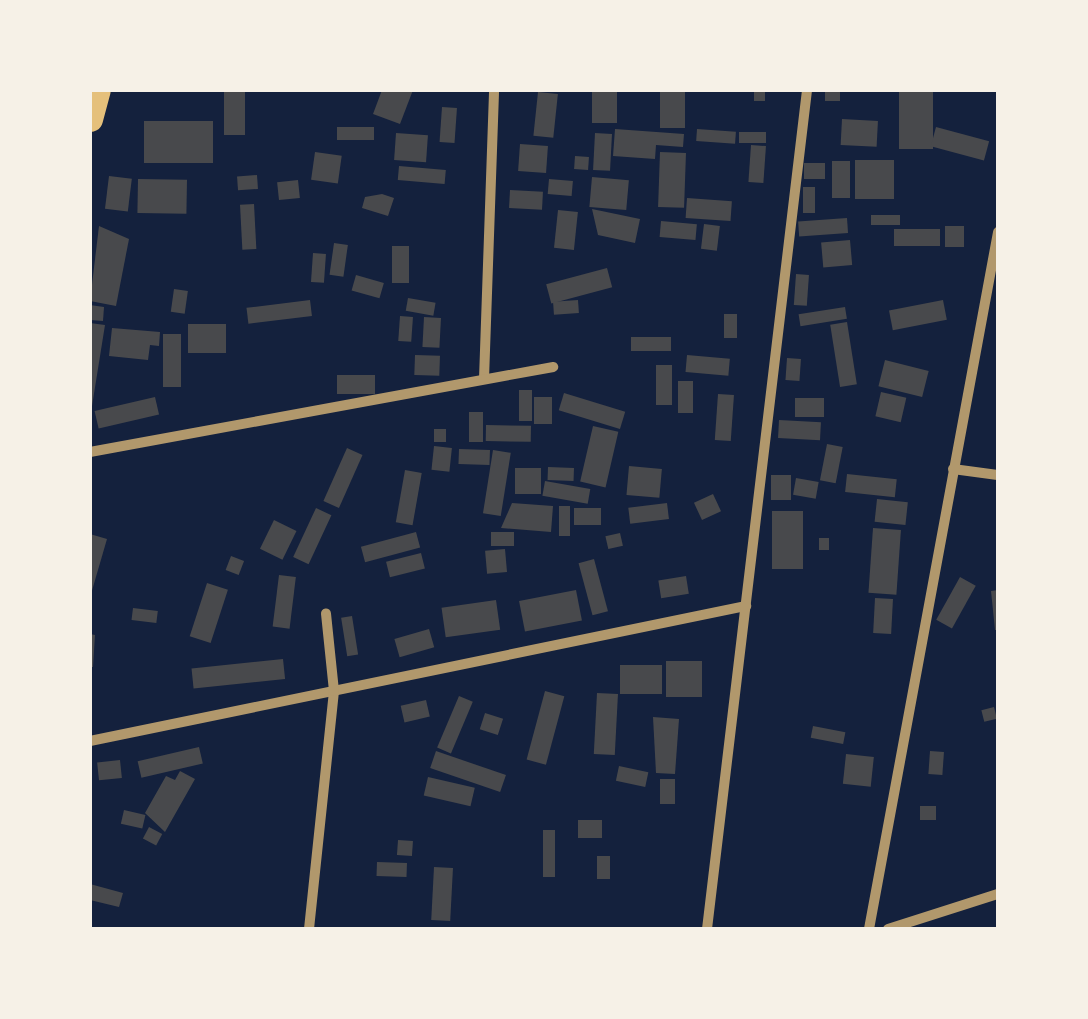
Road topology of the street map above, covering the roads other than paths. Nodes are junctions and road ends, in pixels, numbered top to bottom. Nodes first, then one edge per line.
1 (98, 90) edge
2 (494, 90) edge
3 (807, 90) edge
4 (90, 119) edge
5 (998, 232) edge
6 (553, 367) dead end
7 (484, 379) junction
8 (90, 452) edge
9 (953, 469) junction
10 (998, 474) edge
11 (746, 606) junction
12 (326, 613) dead end
13 (334, 691) junction
14 (90, 741) edge
15 (997, 897) edge
16 (309, 929) edge
17 (707, 929) edge
18 (869, 929) edge
19 (888, 929) edge

1 - 4 main road
2 - 7 street
3 - 11 street
5 - 9 street
6 - 7 street
7 - 8 street
9 - 10 street
9 - 18 street
11 - 13 street
11 - 17 street
12 - 13 street
13 - 14 street
13 - 16 street
15 - 19 street

